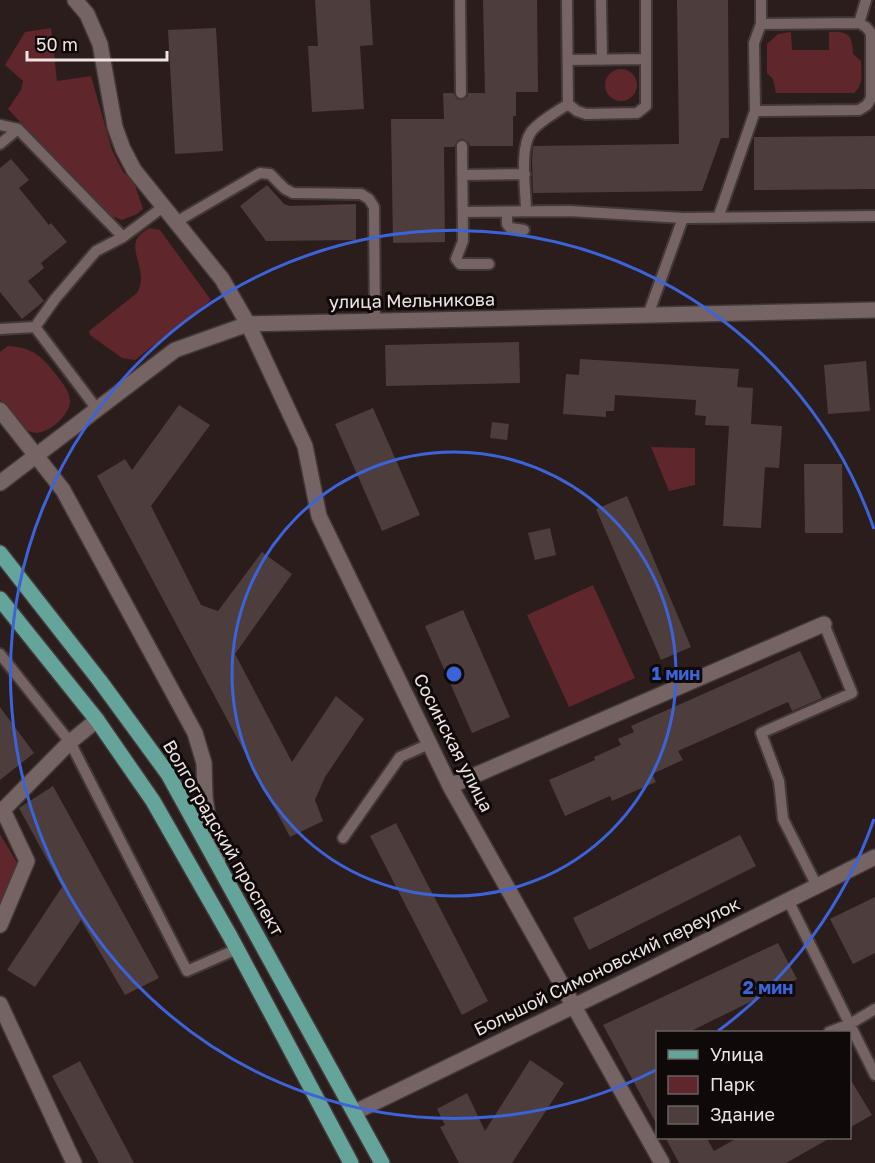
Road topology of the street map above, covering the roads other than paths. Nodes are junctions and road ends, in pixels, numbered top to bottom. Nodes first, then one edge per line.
1 (75, 0) edge
2 (460, 0) edge
3 (567, 0) edge
4 (601, 0) edge
5 (646, 0) edge
6 (761, 0) edge
7 (866, 0) edge
8 (858, 23) junction
9 (761, 24) junction
10 (646, 59) junction
11 (568, 60) junction
12 (602, 60) junction
13 (461, 93) dead end
14 (568, 104) junction
15 (755, 111) junction
16 (0, 125) edge
17 (18, 129) junction
18 (0, 144) edge
19 (462, 146) dead end
20 (525, 174) junction
21 (463, 175) junction
22 (163, 207) junction
23 (526, 211) junction
24 (463, 212) junction
25 (507, 212) junction
26 (875, 216) edge
27 (682, 218) junction
28 (718, 218) junction
29 (176, 222) junction
30 (524, 230) dead end
31 (123, 237) junction
32 (489, 264) dead end
33 (875, 310) edge
34 (648, 315) junction
35 (375, 321) junction
36 (248, 324) junction
37 (35, 327) junction
38 (0, 329) edge
39 (97, 408) junction
40 (0, 410) edge
41 (36, 455) junction
42 (0, 483) edge
43 (0, 553) edge
44 (0, 599) edge
45 (824, 624) joint
46 (0, 654) edge
47 (97, 720) junction
48 (69, 742) junction
49 (429, 744) junction
50 (450, 786) junction
51 (2, 808) edge
52 (343, 838) dead end
53 (875, 857) edge
54 (221, 868) junction
55 (817, 886) junction
56 (788, 900) junction
57 (0, 925) edge
58 (237, 949) junction
59 (0, 1004) edge
60 (574, 1006) junction
61 (875, 1009) edge
62 (850, 1024) junction
63 (832, 1031) edge
64 (875, 1075) edge
65 (355, 1112) junction
66 (74, 1163) edge
67 (351, 1163) edge
68 (381, 1163) edge
69 (662, 1163) edge

1 - 22 street, Сосинская улица
2 - 13 lane
3 - 11 lane
4 - 12 lane
5 - 10 lane
6 - 9 lane
7 - 8 lane
8 - 9 lane
8 - 15 lane
9 - 15 lane
10 - 12 lane
10 - 14 lane
11 - 12 lane
11 - 14 lane
14 - 20 lane
15 - 28 lane
16 - 17 lane
17 - 18 lane
17 - 31 lane
19 - 21 lane
20 - 21 lane
20 - 23 lane
21 - 24 lane
22 - 29 street, Сосинская улица
22 - 31 lane
23 - 25 lane
23 - 27 lane
24 - 25 lane
24 - 32 lane
25 - 30 lane
26 - 28 lane
27 - 28 lane
27 - 34 lane
29 - 35 lane
29 - 36 street, Сосинская улица
31 - 37 lane
33 - 34 street, улица Мельникова
34 - 35 street, улица Мельникова
35 - 36 street, улица Мельникова
36 - 39 street, улица Мельникова
36 - 49 street, Сосинская улица
37 - 38 lane
37 - 39 lane
39 - 41 street, улица Мельникова
40 - 41 street
41 - 42 street, улица Мельникова
41 - 54 street
43 - 54 main road, Волгоградский проспект
44 - 47 main road
45 - 50 street
45 - 55 lane
46 - 48 lane
47 - 48 street
47 - 58 main road
48 - 51 street
48 - 58 lane
49 - 50 street, Сосинская улица
49 - 52 lane
50 - 60 street, Сосинская улица
51 - 57 street
53 - 55 street, Большой Симоновский переулок
54 - 65 main road, Волгоградский проспект
55 - 56 street, Большой Симоновский переулок
56 - 60 street, Большой Симоновский переулок
56 - 62 lane
58 - 67 main road
59 - 66 street
60 - 65 street, Большой Симоновский переулок
60 - 69 street, Сосинская улица
61 - 62 lane
62 - 63 lane
62 - 64 lane
65 - 68 main road, Волгоградский проспект

